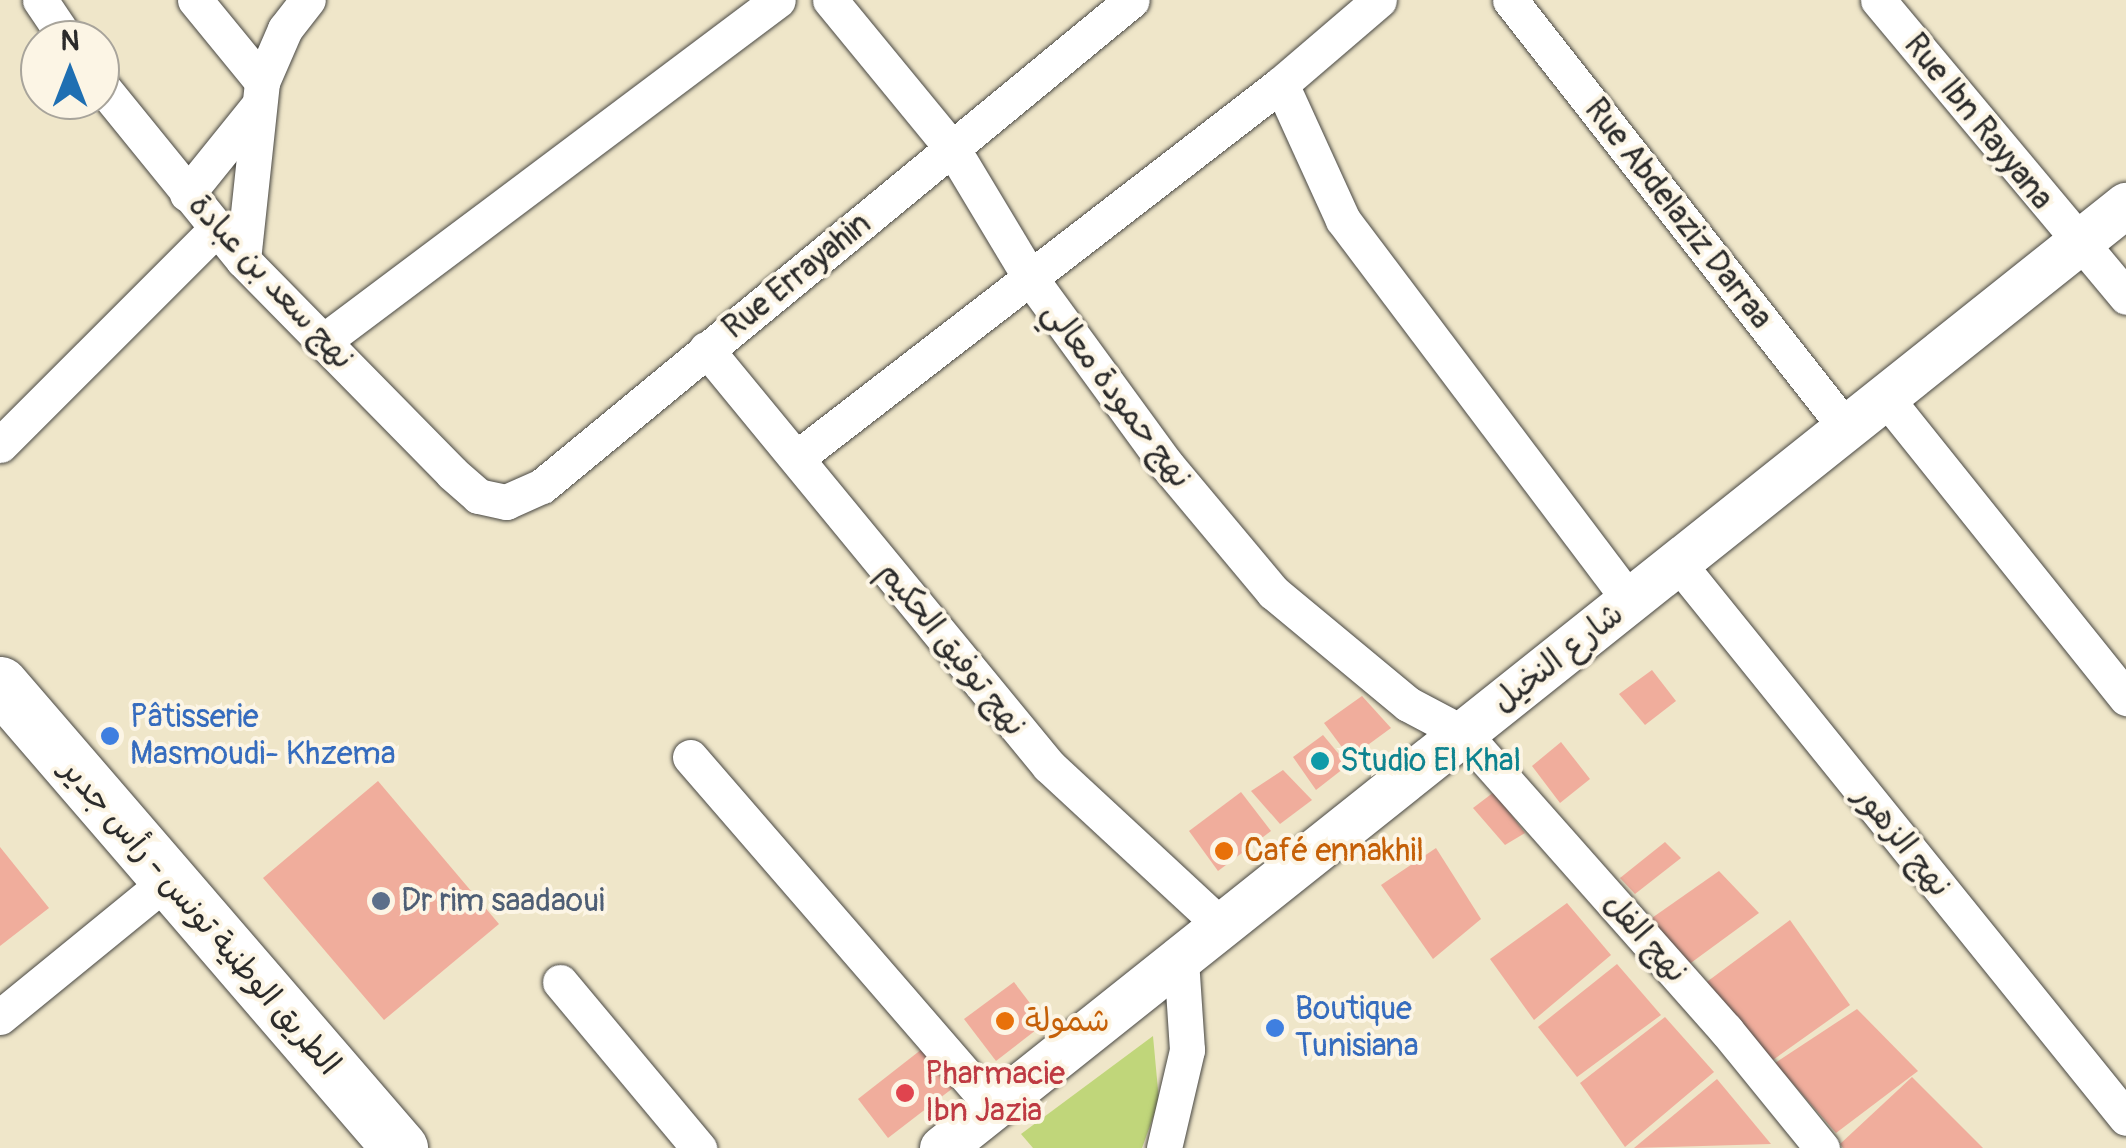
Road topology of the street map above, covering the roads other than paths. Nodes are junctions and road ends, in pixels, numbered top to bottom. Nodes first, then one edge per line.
1 (195, 0) edge
2 (308, 0) edge
3 (778, 0) edge
4 (830, 0) edge
5 (1132, 0) edge
6 (1510, 0) edge
7 (1878, 0) edge
8 (1371, 2) edge
9 (1281, 84) junction
10 (260, 94) junction
11 (120, 109) edge
12 (954, 151) junction
13 (188, 194) junction
14 (2126, 205) edge
15 (217, 228) junction
16 (2078, 244) junction
17 (243, 260) junction
18 (1031, 279) junction
19 (2126, 297) edge
20 (325, 340) junction
21 (706, 349) junction
22 (1886, 397) junction
23 (1846, 428) junction
24 (0, 445) edge
25 (799, 456) junction
26 (452, 473) joint
27 (1678, 563) junction
28 (1630, 601) junction
29 (0, 684) edge
30 (2126, 698) edge
31 (1463, 733) junction
32 (690, 758) dead end
33 (166, 881) junction
34 (1222, 926) junction
35 (1181, 959) junction
36 (560, 982) dead end
37 (0, 1017) edge
38 (2126, 1118) edge
39 (974, 1133) edge
40 (400, 1148) edge
41 (699, 1148) edge
42 (1164, 1148) edge
43 (1822, 1148) edge

1 - 10 street
2 - 10 street
3 - 20 street
4 - 12 street, نهج حمودة معالي
5 - 12 street, Rue Errayahin
6 - 23 street, Rue Abdelaziz Darraa
7 - 16 street, Rue Ibn Rayyana
8 - 9 street
9 - 18 street
9 - 28 street
10 - 13 street
10 - 17 street
11 - 13 street, نهج سعد بن عبادة
12 - 18 street, نهج حمودة معالي
12 - 21 street, Rue Errayahin
13 - 15 street, نهج سعد بن عبادة
14 - 16 street, شارع النخيل
15 - 17 street, نهج سعد بن عبادة
15 - 24 street
16 - 19 street, Rue Ibn Rayyana
16 - 22 street, شارع النخيل
17 - 20 street, نهج سعد بن عبادة
18 - 25 street
18 - 31 street, نهج حمودة معالي
20 - 26 street, نهج سعد بن عبادة
21 - 25 street, نهج توفيق الحكيم
21 - 26 street, Rue Errayahin
22 - 23 street, شارع النخيل
22 - 30 street
23 - 27 street, شارع النخيل
25 - 34 street, نهج توفيق الحكيم
27 - 28 street, شارع النخيل
27 - 38 street, نهج الزهور
28 - 31 street, شارع النخيل
29 - 33 main road, الطريق الوطنية تونس - رأس جدير
31 - 34 street, شارع النخيل
31 - 43 street, نهج الفل
32 - 39 street
33 - 37 street
33 - 40 main road, الطريق الوطنية تونس - رأس جدير
34 - 35 street, شارع النخيل
35 - 39 street, شارع النخيل
35 - 42 street
36 - 41 street

